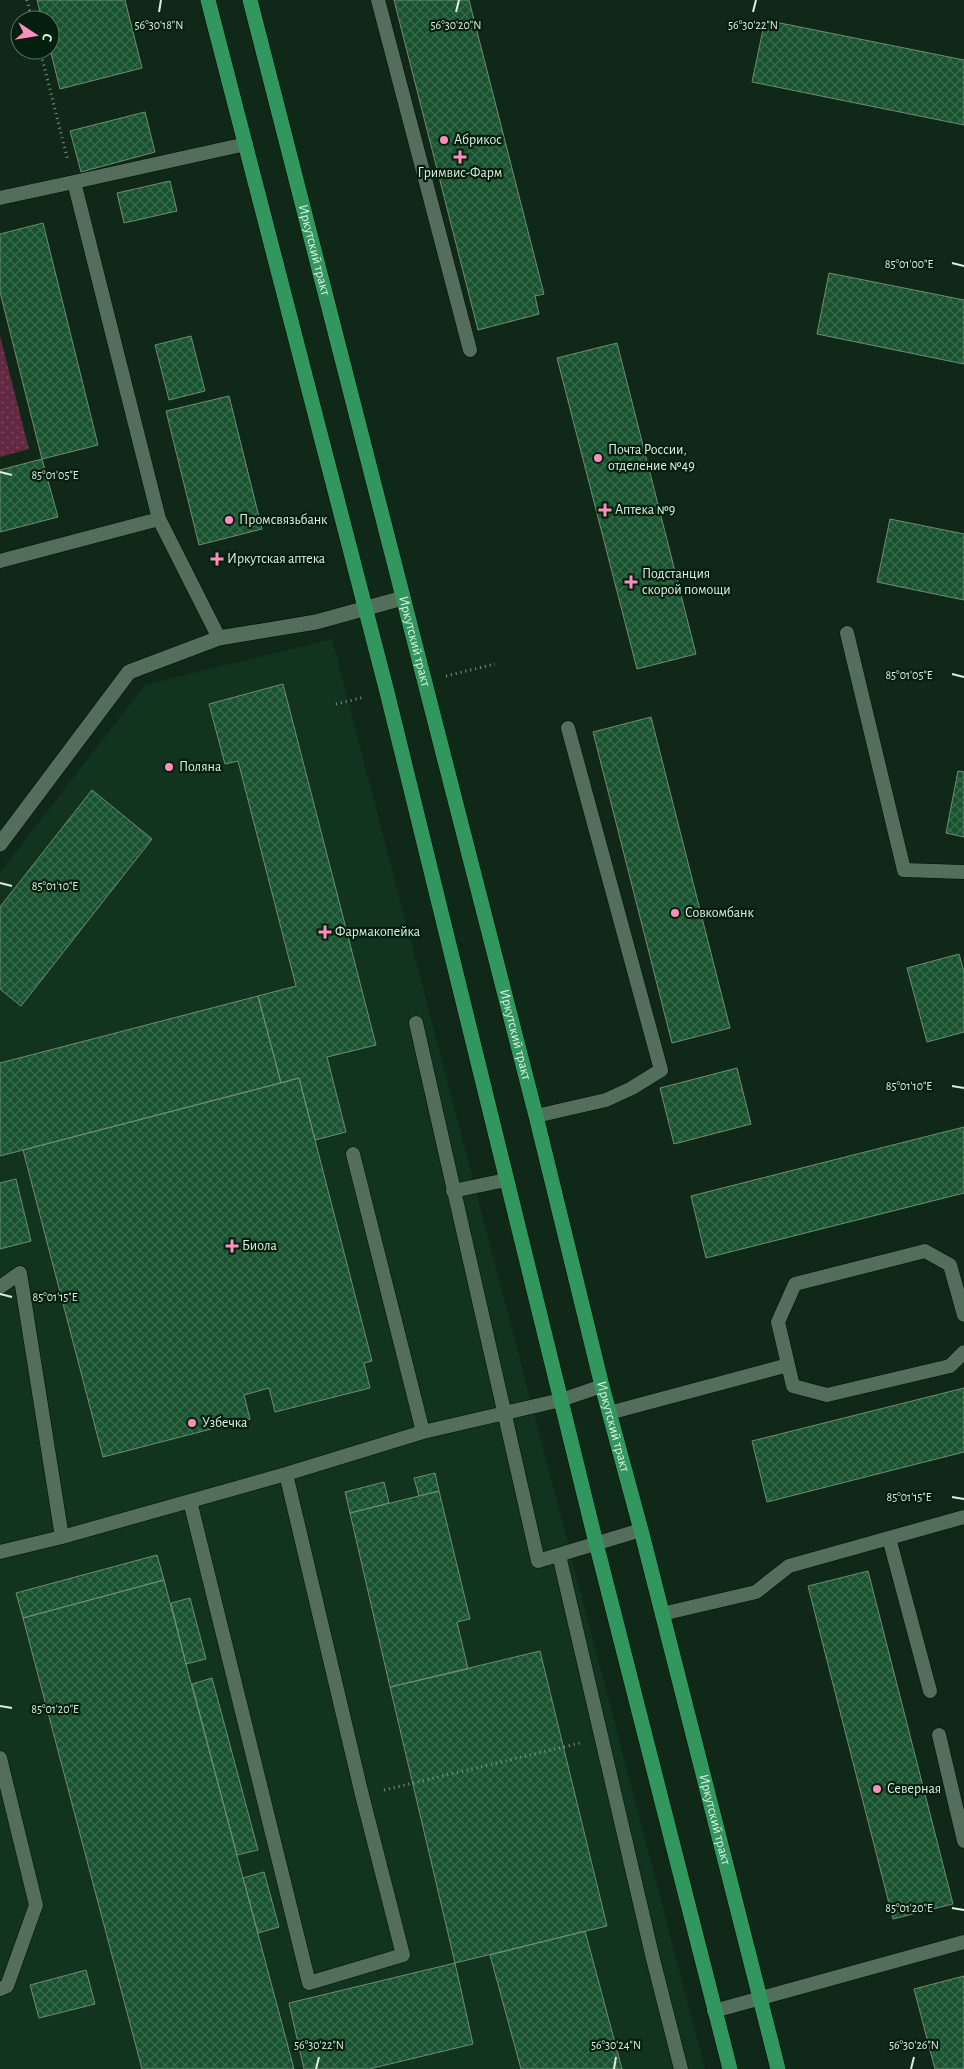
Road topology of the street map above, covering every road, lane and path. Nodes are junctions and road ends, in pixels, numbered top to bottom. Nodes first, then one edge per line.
1 (208, 0) edge
2 (250, 0) edge
3 (378, 0) edge
4 (43, 60) edge
5 (246, 144) junction
6 (74, 182) junction
7 (0, 198) edge
8 (470, 350) dead end
9 (159, 519) junction
10 (0, 561) edge
11 (403, 598) junction
12 (366, 609) junction
13 (847, 633) dead end
14 (219, 638) junction
15 (495, 664) dead end
16 (447, 676) dead end
17 (568, 728) dead end
18 (0, 844) edge
19 (964, 872) edge
20 (416, 1022) dead end
21 (536, 1116) junction
22 (353, 1154) dead end
23 (506, 1180) junction
24 (453, 1191) junction
25 (0, 1287) edge
26 (964, 1315) edge
27 (964, 1352) edge
28 (788, 1365) junction
29 (602, 1386) junction
30 (561, 1400) junction
31 (504, 1412) junction
32 (609, 1413) junction
33 (423, 1432) junction
34 (286, 1474) junction
35 (190, 1501) junction
36 (964, 1517) edge
37 (641, 1530) junction
38 (62, 1537) junction
39 (889, 1538) junction
40 (596, 1543) junction
41 (0, 1552) edge
42 (559, 1556) junction
43 (662, 1614) junction
44 (930, 1691) dead end
45 (939, 1735) dead end
46 (600, 1739) junction
47 (0, 1758) edge
48 (362, 1795) junction
49 (964, 1841) edge
50 (964, 1942) edge
51 (0, 1989) edge
52 (760, 1998) junction
53 (714, 2011) junction
54 (681, 2069) edge
55 (730, 2069) edge
56 (778, 2069) edge

1 - 5 main road
2 - 11 main road, Иркутский тракт
3 - 8 lane
4 - 6 path
5 - 6 lane
5 - 12 main road
6 - 7 lane
6 - 9 lane
9 - 10 lane
9 - 14 lane
11 - 12 street
11 - 21 main road, Иркутский тракт
12 - 14 street
12 - 23 main road
13 - 19 lane
14 - 18 street
15 - 16 path
17 - 21 lane
20 - 24 lane
21 - 29 main road, Иркутский тракт
22 - 33 lane
23 - 24 lane
23 - 30 main road
24 - 31 lane
25 - 38 lane
26 - 28 lane
27 - 28 lane
28 - 32 lane
29 - 30 lane
29 - 32 main road, Иркутский тракт
30 - 31 lane
30 - 40 main road
31 - 33 lane
31 - 42 lane
32 - 37 main road, Иркутский тракт
33 - 34 lane
34 - 35 lane
34 - 48 lane
35 - 38 lane
35 - 48 lane
36 - 39 lane
37 - 40 lane
37 - 43 main road, Иркутский тракт
38 - 41 lane
39 - 43 lane
39 - 44 lane
40 - 42 lane
40 - 53 main road
42 - 46 lane
43 - 52 main road, Иркутский тракт
45 - 49 lane
46 - 48 path
46 - 54 lane
47 - 51 lane
50 - 52 lane
52 - 53 lane
52 - 56 main road, Иркутский тракт
53 - 55 main road

